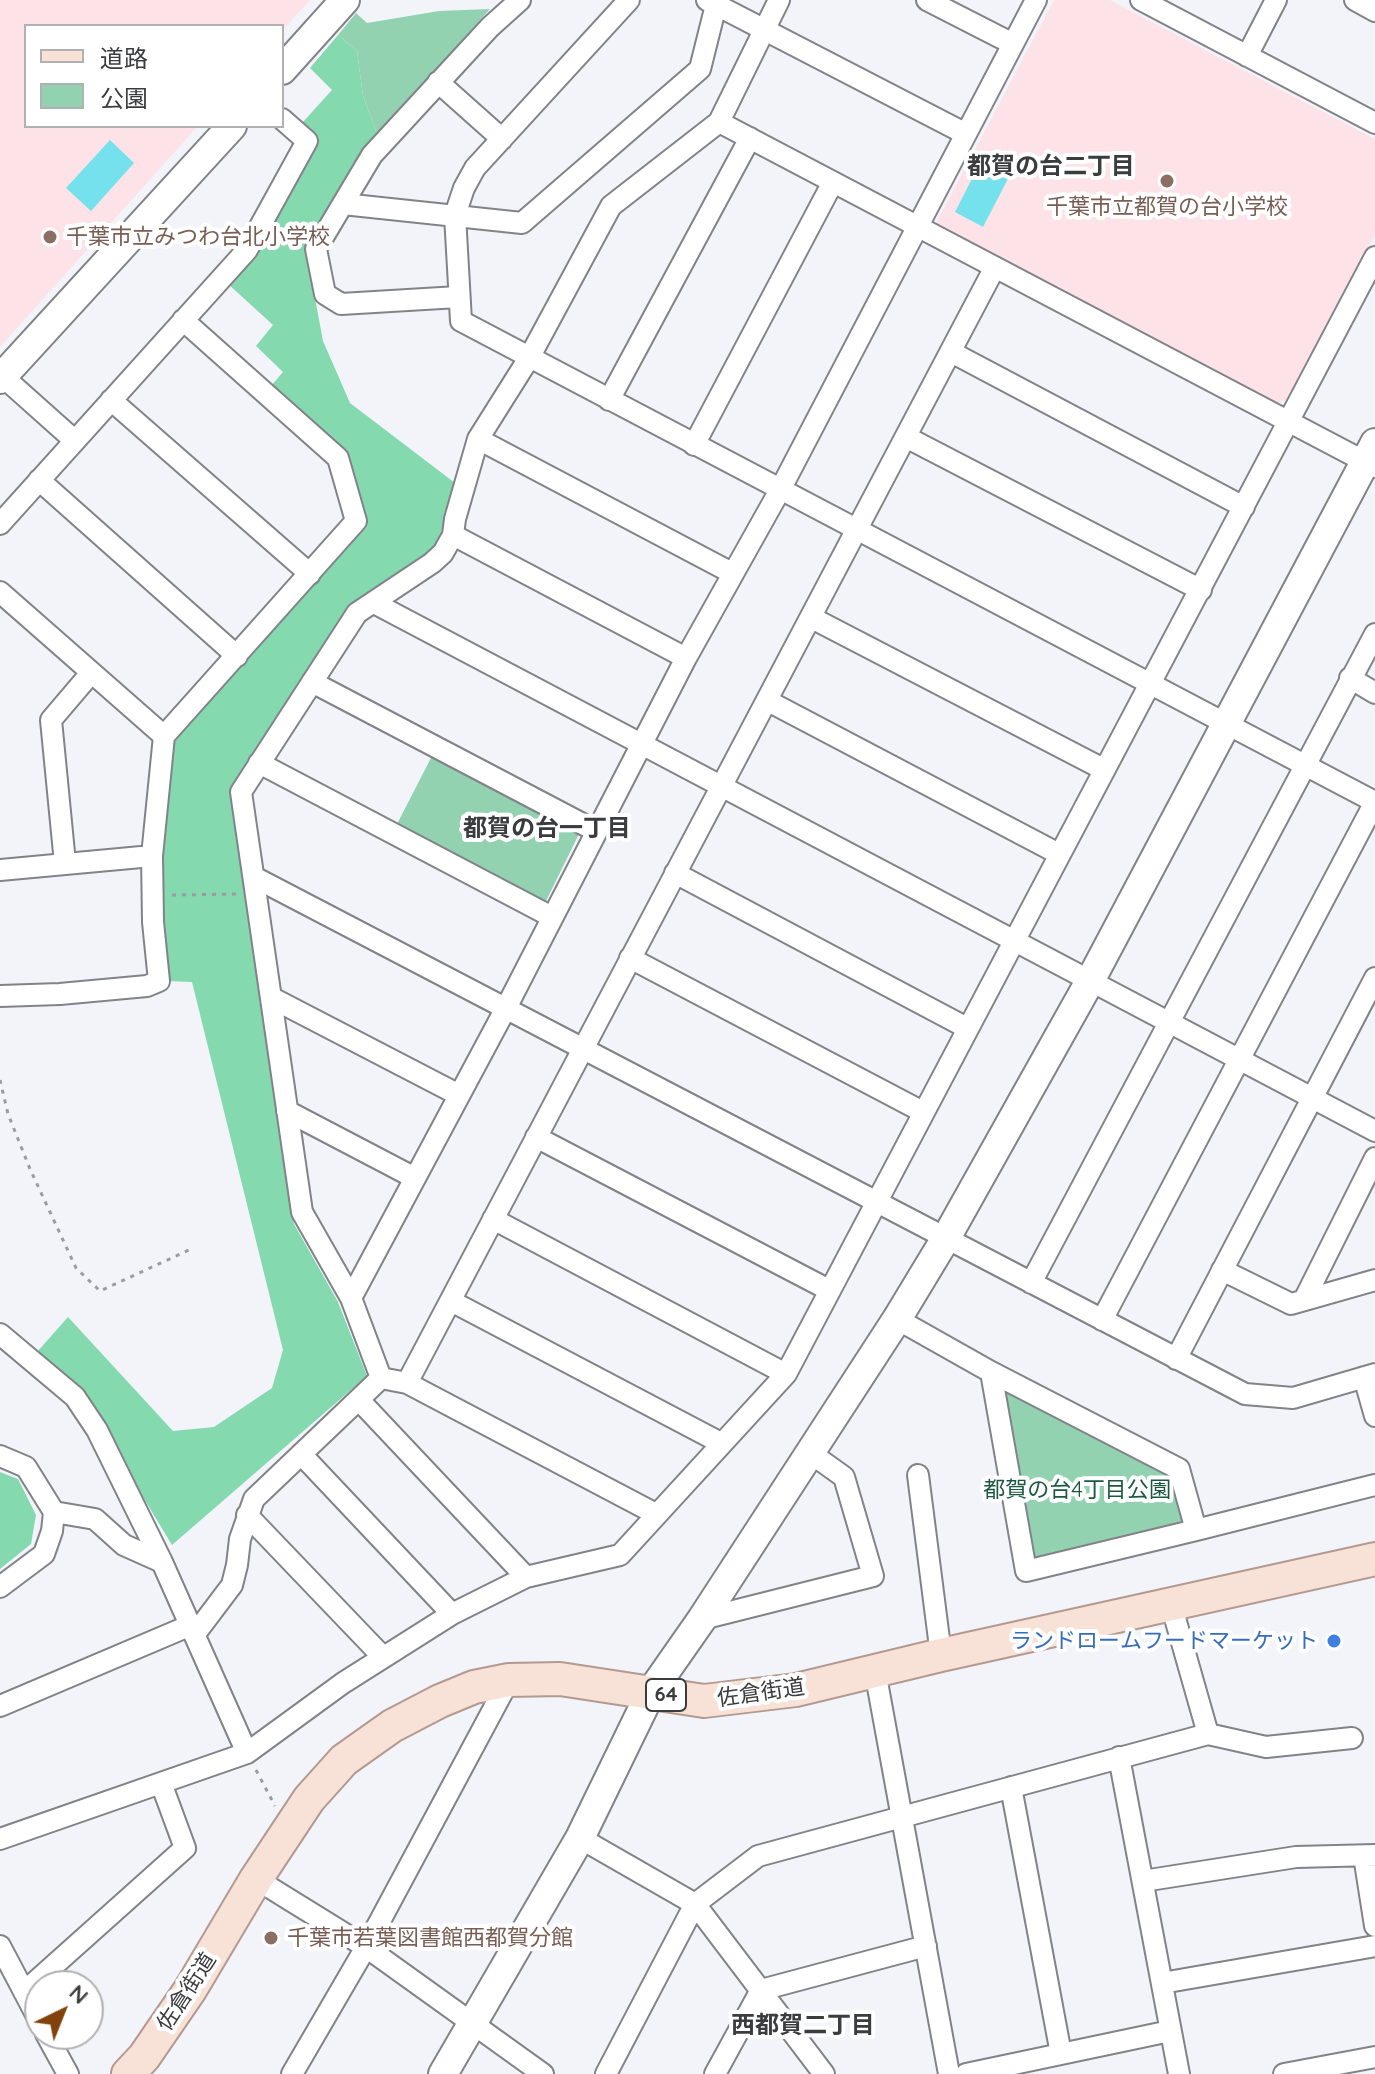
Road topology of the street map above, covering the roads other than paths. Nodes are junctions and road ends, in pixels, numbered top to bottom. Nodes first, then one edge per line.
1 (345, 0) edge
2 (520, 0) edge
3 (629, 0) edge
4 (779, 0) edge
5 (927, 0) edge
6 (1036, 0) edge
7 (1141, 0) edge
8 (1276, 0) edge
9 (1355, 0) edge
10 (711, 2) edge
11 (1375, 11) edge
12 (765, 29) junction
13 (1013, 44) junction
14 (1247, 56) junction
15 (284, 68) edge
16 (438, 82) junction
17 (284, 121) edge
18 (719, 122) junction
19 (1375, 123) edge
20 (230, 128) edge
21 (966, 134) junction
22 (750, 138) junction
23 (502, 139) junction
24 (833, 182) junction
25 (343, 204) junction
26 (455, 215) junction
27 (918, 226) junction
28 (1375, 257) edge
29 (995, 267) junction
30 (458, 297) junction
31 (183, 320) junction
32 (951, 352) junction
33 (529, 358) junction
34 (1, 376) edge
35 (111, 400) junction
36 (609, 400) junction
37 (1289, 421) junction
38 (906, 437) junction
39 (478, 439) junction
40 (74, 440) junction
41 (694, 445) junction
42 (1372, 457) edge
43 (39, 480) junction
44 (780, 490) junction
45 (1244, 507) junction
46 (0, 524) edge
47 (857, 531) junction
48 (453, 535) junction
49 (732, 573) junction
50 (310, 574) junction
51 (1201, 590) junction
52 (0, 592) edge
53 (374, 603) junction
54 (812, 618) junction
55 (1375, 634) edge
56 (237, 656) junction
57 (686, 658) junction
58 (91, 673) junction
59 (1350, 678) junction
60 (312, 682) junction
61 (1149, 683) junction
62 (1375, 693) edge
63 (768, 701) junction
64 (1226, 723) junction
65 (164, 736) junction
66 (642, 745) junction
67 (259, 763) junction
68 (1304, 765) junction
69 (1103, 769) junction
70 (720, 787) junction
71 (1375, 802) edge
72 (596, 831) junction
73 (1059, 854) junction
74 (152, 856) junction
75 (65, 863) junction
76 (0, 870) edge
77 (675, 873) junction
78 (255, 885) junction
79 (552, 917) junction
80 (1014, 941) junction
81 (630, 958) junction
82 (1375, 978) edge
83 (1090, 981) junction
84 (0, 996) edge
85 (272, 998) junction
86 (506, 1008) junction
87 (1168, 1022) junction
88 (967, 1028) junction
89 (584, 1047) junction
90 (1239, 1060) junction
91 (459, 1095) junction
92 (1312, 1098) junction
93 (287, 1111) junction
94 (923, 1112) junction
95 (1375, 1131) edge
96 (536, 1137) junction
97 (1375, 1158) edge
98 (415, 1178) junction
99 (876, 1200) junction
100 (493, 1219) junction
101 (946, 1238) junction
102 (1222, 1270) junction
103 (1375, 1280) edge
104 (1031, 1283) junction
105 (829, 1290) junction
106 (351, 1298) junction
107 (1304, 1300) junction
108 (451, 1301) junction
109 (897, 1319) junction
110 (1102, 1320) junction
111 (0, 1334) edge
112 (1176, 1359) junction
113 (991, 1372) junction
114 (786, 1374) junction
115 (1369, 1376) edge
116 (381, 1378) junction
117 (407, 1383) junction
118 (359, 1400) junction
119 (1375, 1416) edge
120 (721, 1443) junction
121 (809, 1452) junction
122 (301, 1454) junction
123 (0, 1456) edge
124 (918, 1475) dead end
125 (1375, 1485) edge
126 (54, 1512) junction
127 (656, 1514) junction
128 (247, 1515) junction
129 (1196, 1530) junction
130 (1375, 1559) edge
131 (162, 1562) junction
132 (526, 1577) junction
133 (0, 1587) edge
134 (1171, 1604) junction
135 (452, 1614) junction
136 (702, 1619) junction
137 (193, 1630) junction
138 (941, 1655) junction
139 (383, 1657) junction
140 (875, 1671) junction
141 (509, 1680) junction
142 (651, 1692) junction
143 (0, 1706) edge
144 (1208, 1734) junction
145 (1352, 1738) dead end
146 (247, 1753) junction
147 (1119, 1757) junction
148 (161, 1783) junction
149 (1011, 1787) junction
150 (901, 1818) junction
151 (580, 1838) junction
152 (0, 1839) edge
153 (1370, 1855) edge
154 (256, 1879) junction
155 (1143, 1881) junction
156 (695, 1904) junction
157 (1375, 1926) edge
158 (0, 1946) edge
159 (926, 1946) junction
160 (1375, 1946) edge
161 (366, 1947) junction
162 (49, 1970) edge
163 (1162, 1983) junction
164 (761, 1990) junction
165 (24, 1992) edge
166 (473, 2023) junction
167 (1170, 2031) junction
168 (55, 2050) edge
169 (1061, 2054) junction
170 (1375, 2057) edge
171 (538, 2072) edge
172 (68, 2074) edge
173 (128, 2074) edge
174 (292, 2074) edge
175 (443, 2074) edge
176 (606, 2074) edge
177 (715, 2074) edge
178 (824, 2074) edge
179 (949, 2074) edge
180 (966, 2074) edge
181 (1179, 2074) edge
182 (1286, 2074) edge

1 - 15 street
2 - 16 street
3 - 23 street
4 - 12 street
5 - 13 street
6 - 13 street
7 - 14 street
8 - 14 street
9 - 11 street
10 - 12 street
10 - 26 street
12 - 18 street
12 - 21 street
13 - 21 street
14 - 19 street
16 - 23 street
16 - 25 street
17 - 31 street
18 - 22 street
18 - 33 street
20 - 34 street
21 - 27 street
22 - 24 street
22 - 36 street
23 - 26 street
24 - 27 street
24 - 41 street
25 - 26 street
25 - 30 street
26 - 30 street
27 - 29 street
27 - 44 street
28 - 37 street
29 - 32 street
29 - 37 street
30 - 33 street
31 - 35 street
31 - 50 street
32 - 38 street
32 - 45 street
33 - 36 street
33 - 39 street
34 - 40 street
35 - 40 street
35 - 50 street
36 - 41 street
37 - 42 street
37 - 45 street
38 - 47 street
38 - 51 street
39 - 48 street
39 - 49 street
40 - 43 street
41 - 44 street
42 - 64 street
43 - 46 street
43 - 56 street
44 - 47 street
44 - 49 street
45 - 51 street
47 - 54 street
47 - 61 street
48 - 53 street
48 - 57 street
49 - 57 street
50 - 56 street
51 - 61 street
52 - 58 street
53 - 60 street
53 - 66 street
54 - 63 street
54 - 69 street
55 - 59 street
56 - 65 street
57 - 66 street
58 - 65 street
58 - 75 street
59 - 62 street
59 - 68 street
60 - 67 street
60 - 72 street
61 - 64 street
61 - 69 street
63 - 70 street
63 - 73 street
64 - 68 street
64 - 83 street
65 - 74 street
66 - 70 street
66 - 72 street
67 - 78 street
67 - 79 street
68 - 71 street
68 - 87 street
69 - 73 street
70 - 77 street
70 - 80 street
71 - 90 street
72 - 79 street
73 - 80 street
74 - 75 street
74 - 84 street
75 - 76 street
77 - 81 street
77 - 88 street
78 - 85 street
78 - 86 street
79 - 86 street
80 - 83 street
80 - 88 street
81 - 89 street
81 - 94 street
82 - 92 street
83 - 87 street
83 - 101 street
85 - 91 street
85 - 93 street
86 - 89 street
86 - 91 street
87 - 90 street
87 - 104 street
88 - 94 street
89 - 96 street
89 - 99 street
90 - 92 street
90 - 110 street
91 - 98 street
92 - 95 street
92 - 102 street
93 - 98 street
93 - 106 street
94 - 99 street
96 - 100 street
96 - 105 street
97 - 107 street
98 - 106 street
99 - 101 street
99 - 105 street
100 - 108 street
100 - 114 street
101 - 104 street
101 - 109 street
102 - 107 street
102 - 112 street
103 - 107 street
104 - 110 street
105 - 114 street
106 - 116 street
108 - 117 street
108 - 120 street
109 - 113 street
109 - 121 street
110 - 112 street
111 - 131 street
112 - 115 street
113 - 129 street
113 - 129 street
114 - 120 street
115 - 119 street
116 - 117 street
116 - 118 street
117 - 127 street
118 - 122 street
118 - 132 street
120 - 127 street
121 - 136 street
121 - 136 street
122 - 128 street
122 - 135 street
123 - 126 street
124 - 138 street
125 - 129 street
126 - 131 street
126 - 133 street
127 - 132 street
128 - 137 street
128 - 139 street
130 - 134 main road, 佐倉街道 / 64
131 - 137 street
132 - 135 street
134 - 138 main road, 佐倉街道 / 64
134 - 144 street
135 - 139 street
136 - 142 street
137 - 143 street
137 - 146 street
138 - 140 main road, 佐倉街道 / 64
139 - 146 street
140 - 142 main road, 佐倉街道 / 64
140 - 150 street
141 - 142 main road, 佐倉街道 / 64
141 - 154 main road, 佐倉街道 / 64
141 - 161 street
142 - 151 street
144 - 145 street
144 - 147 street
146 - 148 street
147 - 149 street
147 - 155 street
148 - 152 street
148 - 162 street
149 - 150 street
149 - 169 street
150 - 156 street
150 - 159 street
151 - 156 street
151 - 166 street
153 - 155 street
153 - 157 street
154 - 161 street
154 - 173 main road, 佐倉街道 / 64
155 - 163 street
156 - 164 street
156 - 176 street
158 - 165 street
159 - 164 street
159 - 179 street
160 - 163 street
161 - 166 street
161 - 174 street
163 - 167 street
164 - 177 street
164 - 178 street
166 - 171 street
166 - 175 street
167 - 169 street
167 - 181 street
168 - 172 street
169 - 180 street
170 - 182 street

